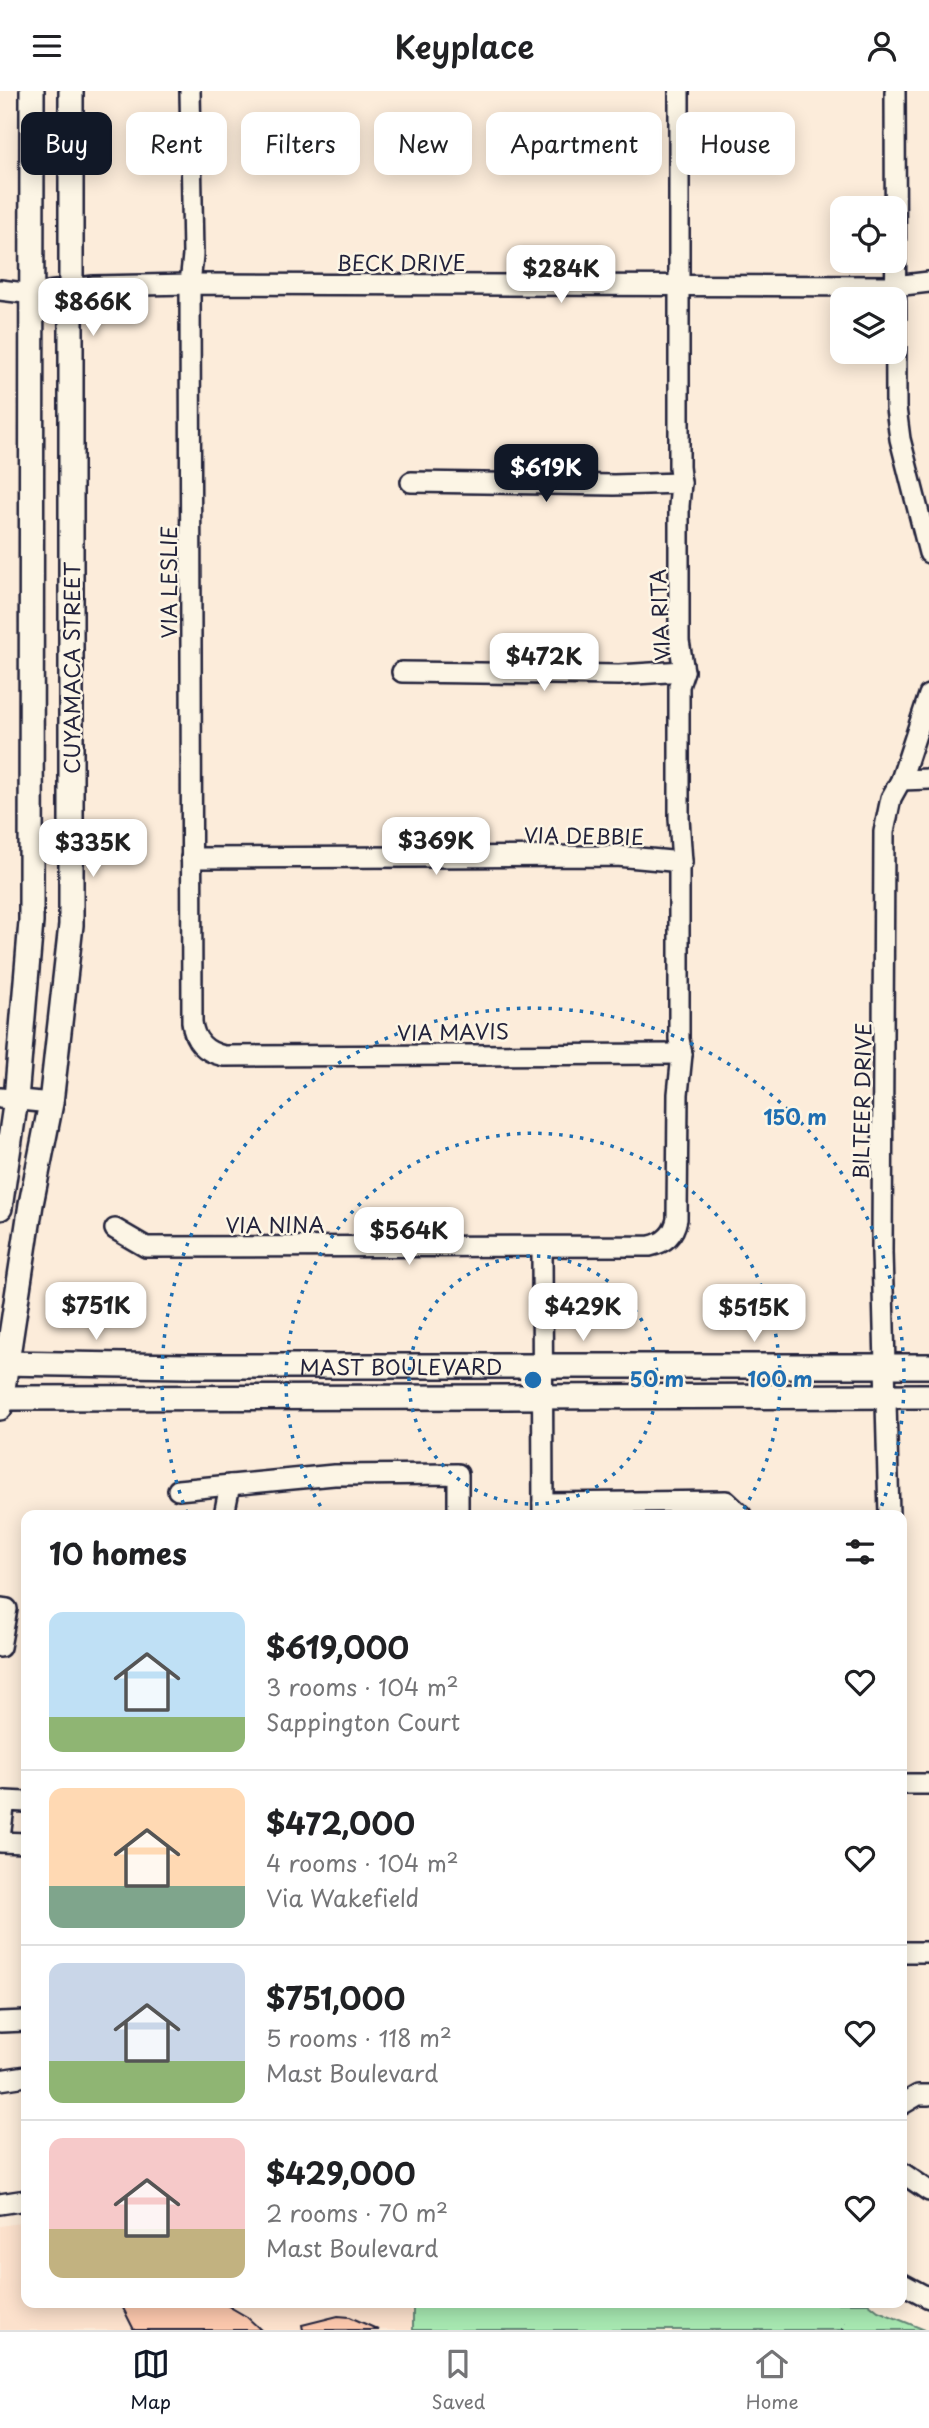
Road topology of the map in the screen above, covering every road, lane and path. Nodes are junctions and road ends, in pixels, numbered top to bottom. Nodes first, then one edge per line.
1 (32, 91) edge
2 (71, 91) edge
3 (190, 91) edge
4 (679, 91) edge
5 (895, 91) edge
6 (929, 282) edge
7 (190, 284) junction
8 (679, 284) junction
9 (895, 286) junction
10 (0, 290) edge
11 (71, 291) junction
12 (33, 294) junction
13 (411, 482) dead end
14 (681, 483) junction
15 (929, 553) edge
16 (684, 671) junction
17 (402, 672) dead end
18 (929, 695) edge
19 (929, 779) edge
20 (901, 780) junction
21 (191, 858) junction
22 (682, 862) junction
23 (682, 1054) junction
24 (224, 1056) joint
25 (8, 1099) edge
26 (51, 1103) junction
27 (0, 1208) edge
28 (677, 1219) joint
29 (115, 1230) dead end
30 (542, 1247) junction
31 (3, 1363) edge
32 (541, 1365) junction
33 (884, 1366) junction
34 (929, 1366) edge
35 (885, 1396) junction
36 (542, 1397) junction
37 (929, 1397) edge
38 (1, 1402) edge
39 (230, 1485) junction
40 (178, 1490) dead end
41 (543, 1509) edge
42 (225, 1510) edge
43 (458, 1510) edge
44 (736, 1510) edge
45 (888, 1510) edge
46 (0, 1608) edge
47 (0, 1647) edge
48 (907, 1784) edge
49 (929, 1784) edge
50 (21, 1802) edge
51 (0, 1839) edge
52 (21, 1842) edge
53 (907, 1952) edge
54 (929, 1952) edge
55 (21, 2021) edge
56 (0, 2022) edge
57 (21, 2077) edge
58 (0, 2080) edge
59 (929, 2095) edge
60 (907, 2101) edge
61 (907, 2176) edge
62 (929, 2192) edge
63 (21, 2201) edge
64 (0, 2204) edge
65 (907, 2286) edge
66 (929, 2298) edge
67 (846, 2323) dead end
68 (843, 2330) edge

1 - 12 main road, CUYAMACA STREET
2 - 11 main road, CUYAMACA STREET
3 - 7 street, VIA LESLIE
4 - 8 street, VIA RITA
5 - 9 street
6 - 9 street, BECK DRIVE
7 - 8 street, BECK DRIVE
7 - 11 street, BECK DRIVE
7 - 21 street, VIA LESLIE
8 - 9 street, BECK DRIVE
8 - 14 street, VIA RITA
9 - 15 street
10 - 12 street, BECK DRIVE
11 - 12 street, BECK DRIVE
11 - 26 main road, CUYAMACA STREET
12 - 25 main road, CUYAMACA STREET
13 - 14 street
14 - 16 street, VIA RITA
16 - 17 street
16 - 22 street, VIA RITA
18 - 20 street, BILTEER DRIVE
19 - 20 street
20 - 33 street, BILTEER DRIVE
21 - 22 street, VIA DEBBIE
21 - 24 street, VIA LESLIE
22 - 23 street, VIA RITA
23 - 24 street, VIA MAVIS
23 - 28 street, VIA RITA
25 - 26 street
25 - 27 main road, CUYAMACA STREET
26 - 31 main road, CUYAMACA STREET
28 - 30 street, VIA NINA
29 - 30 street, VIA NINA
30 - 32 street
31 - 32 main road, MAST BOULEVARD
31 - 38 main road, CUYAMACA STREET
32 - 33 main road, MAST BOULEVARD
32 - 36 street
33 - 34 main road, MAST BOULEVARD
33 - 35 street, BILTEER DRIVE
35 - 36 main road, MAST BOULEVARD
35 - 37 main road, MAST BOULEVARD
35 - 45 street, BILTEER DRIVE
36 - 38 main road, MAST BOULEVARD
36 - 41 street
39 - 40 street
39 - 42 street
39 - 43 street
41 - 44 street
46 - 47 street
48 - 49 street
50 - 51 street
51 - 52 street
53 - 54 street
55 - 56 street
57 - 58 street
59 - 60 street
61 - 62 street
63 - 64 street
65 - 66 street
67 - 68 path

